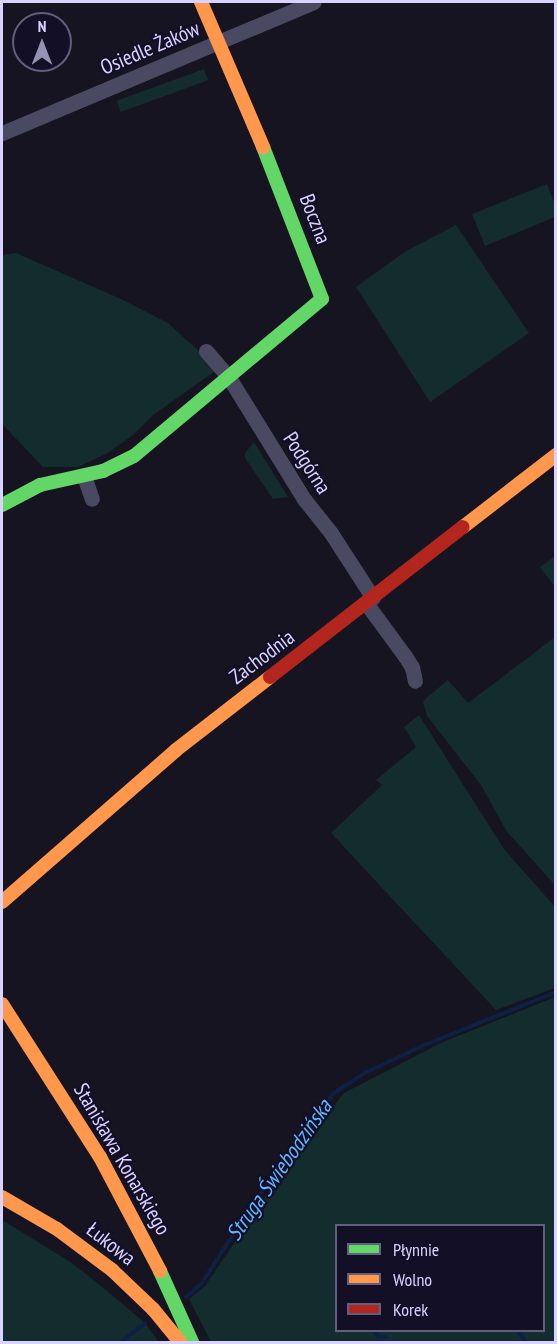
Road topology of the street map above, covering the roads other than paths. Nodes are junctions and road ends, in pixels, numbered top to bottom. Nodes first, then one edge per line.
1 (201, 2) edge
2 (314, 2) edge
3 (219, 42) junction
4 (2, 133) edge
5 (206, 351) dead end
6 (228, 376) junction
7 (555, 455) edge
8 (84, 476) junction
9 (92, 500) dead end
10 (2, 505) edge
11 (369, 601) junction
12 (415, 681) dead end
13 (2, 902) edge
14 (2, 1004) edge
15 (2, 1197) edge
16 (180, 1342) edge
17 (192, 1342) edge

1 - 3 street
2 - 3 street, Osiedle Żaków
3 - 4 street, Osiedle Żaków
3 - 6 street, Boczna
5 - 6 street, Podgórna
6 - 8 street
6 - 11 street, Podgórna
7 - 11 street, Zachodnia
8 - 9 street
8 - 10 street
11 - 12 street, Podgórna
11 - 13 street, Zachodnia
14 - 17 street, Stanisława Konarskiego
15 - 16 street, Łukowa

